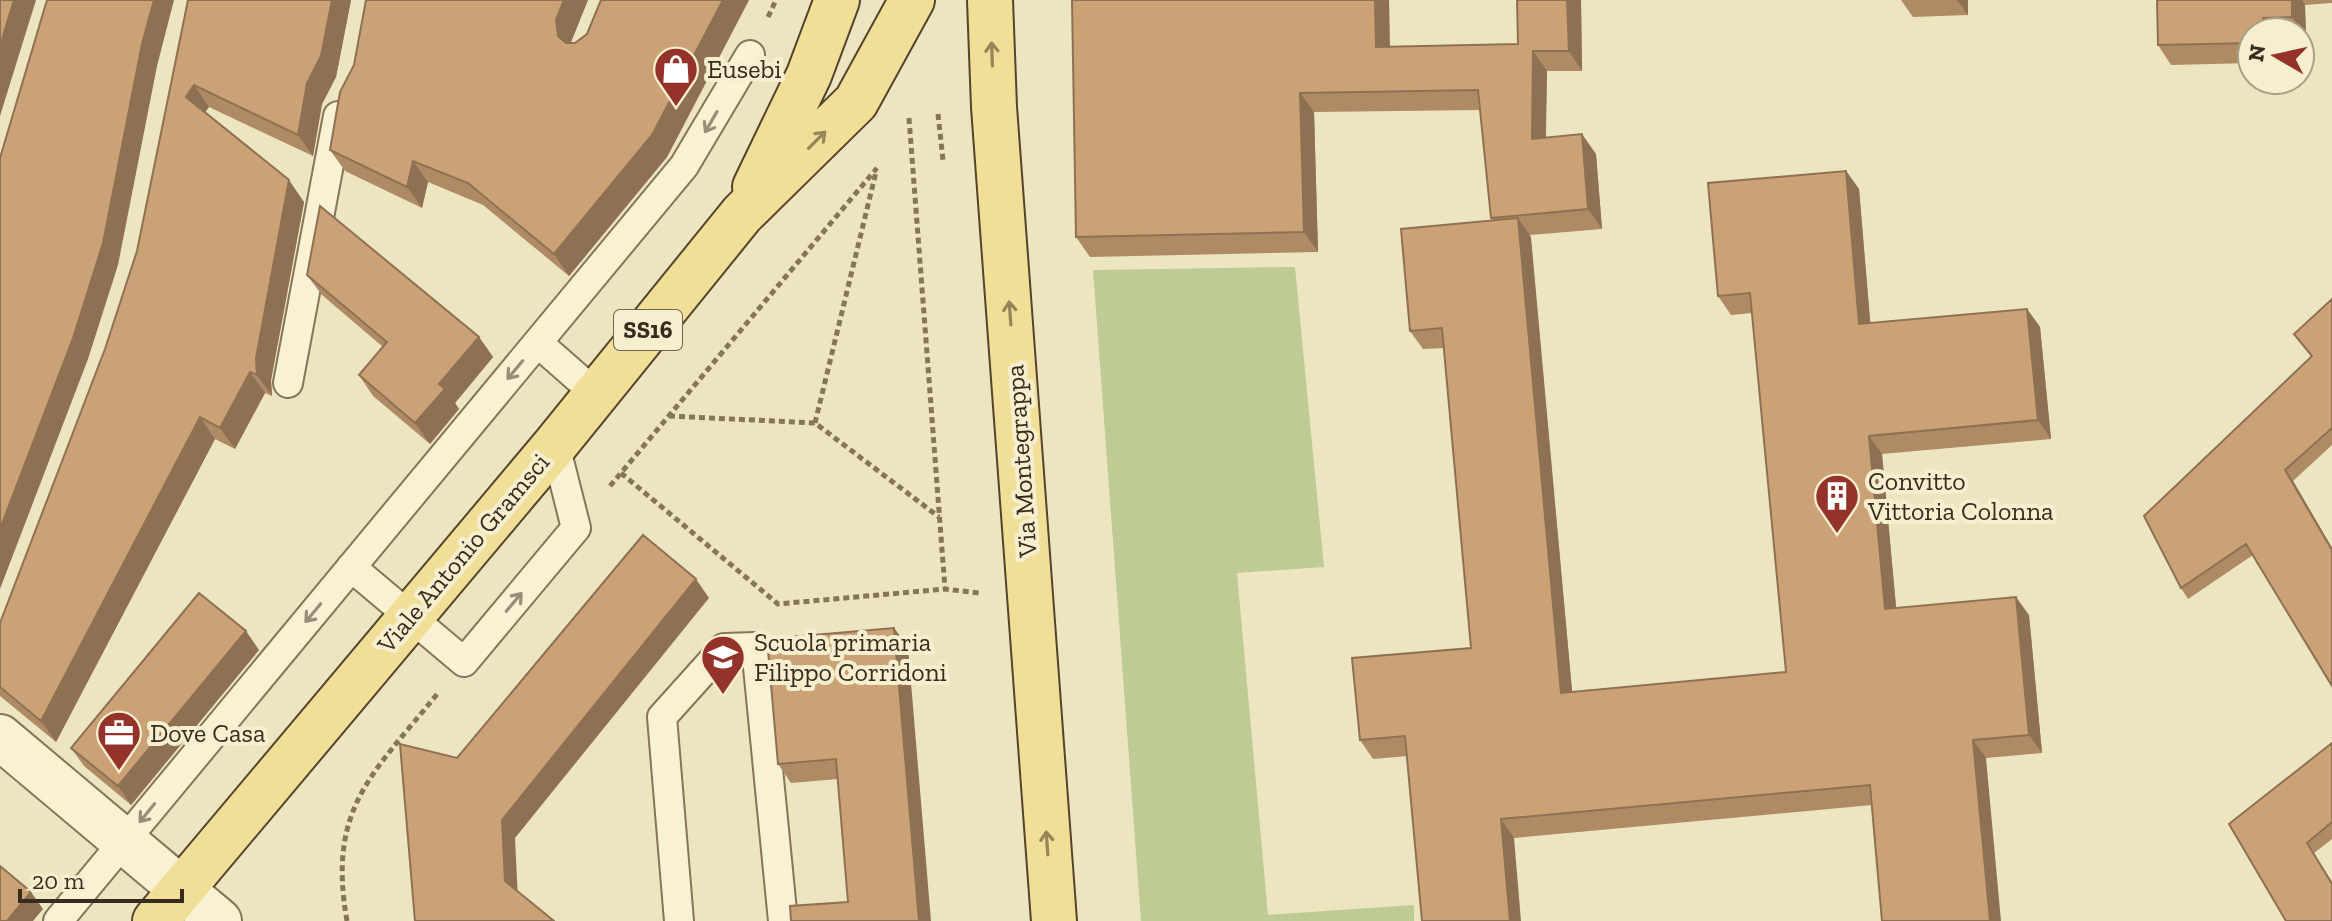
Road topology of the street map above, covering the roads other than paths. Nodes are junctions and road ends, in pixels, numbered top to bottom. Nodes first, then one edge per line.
1 (837, 0) edge
2 (884, 0) edge
3 (905, 0) edge
4 (912, 0) edge
5 (990, 0) edge
6 (750, 55) dead end
7 (346, 96) edge
8 (742, 214) junction
9 (538, 343) junction
10 (288, 383) dead end
11 (596, 394) junction
12 (555, 445) junction
13 (351, 567) junction
14 (410, 615) junction
15 (0, 737) edge
16 (124, 841) junction
17 (168, 905) edge
18 (58, 921) edge
19 (219, 921) edge
20 (679, 921) edge
21 (783, 921) edge
22 (1054, 921) edge

1 - 8 main road, Viale Antonio Gramsci / SS16
2 - 3 main road
8 -> 4 main road, Viale Antonio Gramsci / SS16
22 -> 5 main road, Via Montegrappa
6 -> 9 lane
7 - 10 lane
8 - 11 main road, Viale Antonio Gramsci / SS16
9 - 11 lane
9 -> 13 lane
11 - 12 main road, Viale Antonio Gramsci / SS16
12 - 14 main road, Viale Antonio Gramsci / SS16
14 -> 12 lane
13 - 14 lane
13 -> 16 lane
14 - 17 main road, Viale Antonio Gramsci / SS16
15 - 16 street
16 - 17 street
16 - 18 lane
17 - 19 street
20 - 21 lane

